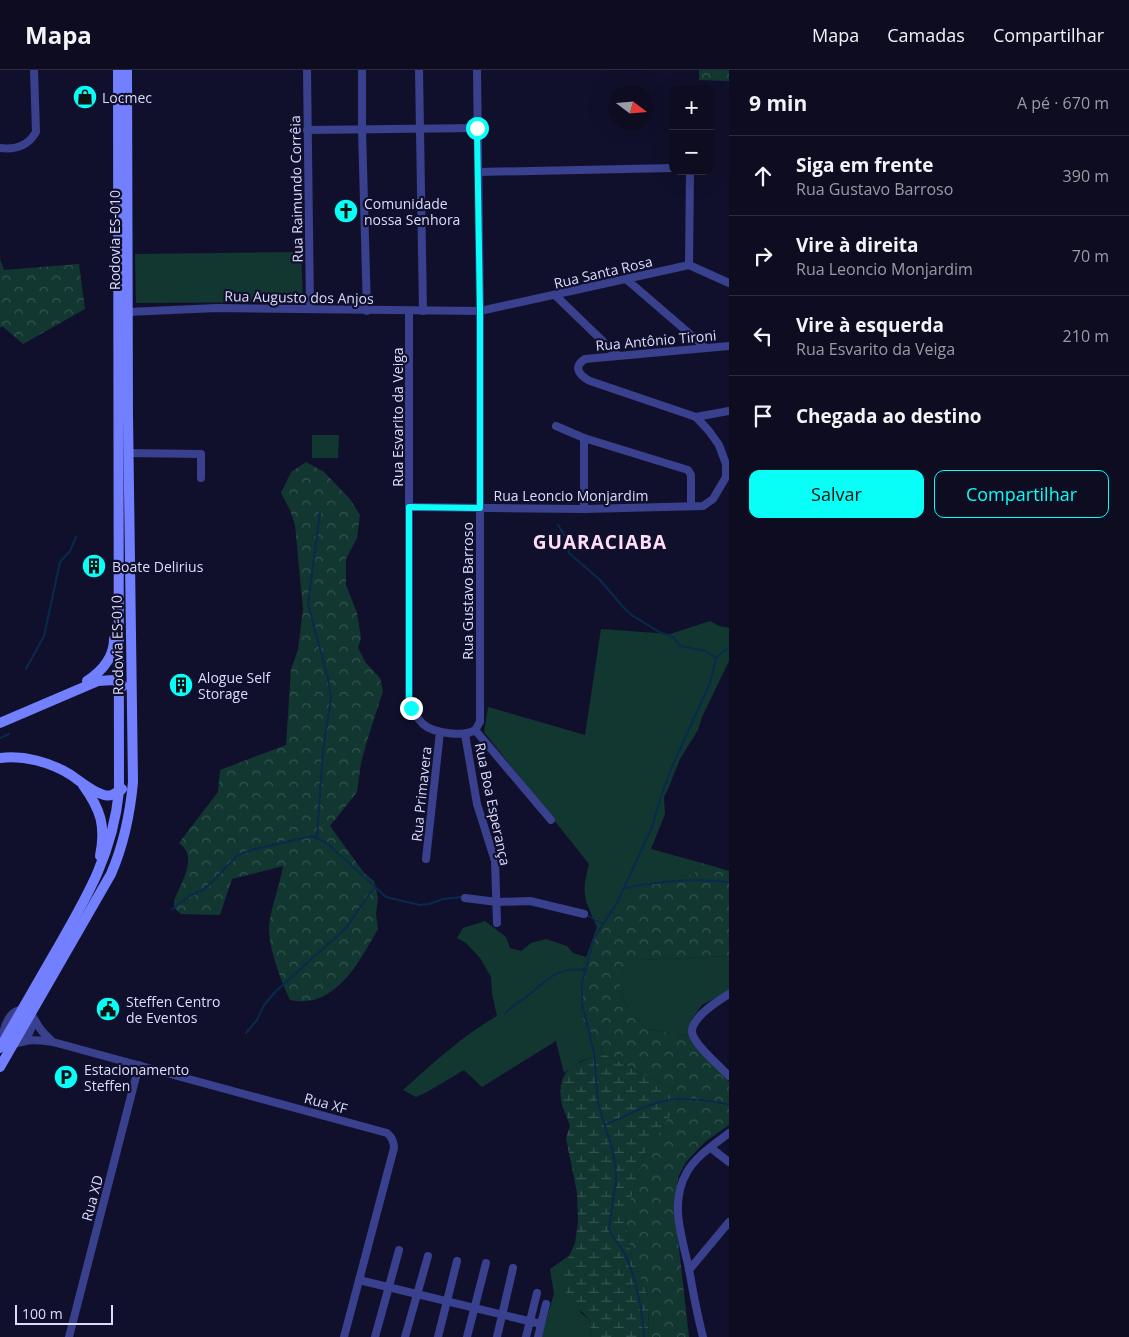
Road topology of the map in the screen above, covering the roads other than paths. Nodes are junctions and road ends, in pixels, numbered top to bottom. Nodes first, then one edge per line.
1 (34, 70) edge
2 (118, 70) edge
3 (127, 70) edge
4 (307, 70) edge
5 (362, 70) edge
6 (419, 70) edge
7 (477, 70) edge
8 (419, 128) junction
9 (477, 128) junction
10 (362, 129) junction
11 (307, 130) junction
12 (0, 148) edge
13 (669, 168) edge
14 (478, 172) junction
15 (690, 175) edge
16 (689, 265) junction
17 (626, 279) junction
18 (729, 283) edge
19 (556, 296) junction
20 (310, 308) junction
21 (367, 311) junction
22 (409, 311) junction
23 (423, 311) junction
24 (480, 311) junction
25 (123, 314) junction
26 (729, 346) edge
27 (705, 347) junction
28 (617, 355) junction
29 (729, 410) edge
30 (696, 417) junction
31 (556, 426) dead end
32 (584, 438) junction
33 (128, 453) junction
34 (201, 478) dead end
35 (691, 506) junction
36 (409, 507) junction
37 (480, 508) junction
38 (584, 509) junction
39 (120, 594) junction
40 (120, 683) junction
41 (69, 692) junction
42 (132, 699) junction
43 (0, 723) edge
44 (475, 730) junction
45 (440, 732) junction
46 (465, 734) junction
47 (0, 758) edge
48 (133, 782) junction
49 (84, 785) junction
50 (119, 791) junction
51 (551, 820) dead end
52 (426, 859) dead end
53 (465, 898) dead end
54 (497, 902) junction
55 (584, 914) dead end
56 (72, 923) junction
57 (497, 923) dead end
58 (729, 994) edge
59 (29, 1015) junction
60 (2, 1023) edge
61 (25, 1041) junction
62 (53, 1042) junction
63 (6, 1044) edge
64 (139, 1065) junction
65 (0, 1067) edge
66 (729, 1076) edge
67 (729, 1133) edge
68 (711, 1148) junction
69 (729, 1162) edge
70 (729, 1222) edge
71 (399, 1250) dead end
72 (428, 1256) dead end
73 (458, 1261) dead end
74 (486, 1262) dead end
75 (512, 1268) dead end
76 (689, 1270) junction
77 (359, 1280) junction
78 (390, 1287) junction
79 (537, 1293) dead end
80 (418, 1294) junction
81 (447, 1300) junction
82 (546, 1304) dead end
83 (475, 1307) junction
84 (502, 1314) junction
85 (530, 1321) junction
86 (541, 1324) junction
87 (69, 1337) edge
88 (344, 1337) edge
89 (375, 1337) edge
90 (406, 1337) edge
91 (438, 1337) edge
92 (467, 1337) edge
93 (497, 1337) edge
94 (526, 1337) edge
95 (538, 1337) edge
96 (703, 1337) edge

1 - 12 street
2 - 25 main road, Rodovia ES-010
3 - 25 main road, Rodovia ES-010
4 - 11 street, Rua Raimundo Corrêia
5 - 10 street
6 - 8 street
7 - 9 street, Rua Gustavo Barroso
8 - 9 street
8 - 10 street
8 - 23 street
9 - 14 street, Rua Gustavo Barroso
10 - 11 street
10 - 21 street
11 - 20 street, Rua Raimundo Corrêia
13 - 14 street
14 - 24 street, Rua Gustavo Barroso
15 - 16 street
16 - 17 street, Rua Santa Rosa
16 - 18 street
17 - 19 street, Rua Santa Rosa
17 - 27 street
19 - 24 street, Rua Santa Rosa
19 - 28 street
20 - 21 street, Rua Augusto dos Anjos
20 - 25 street, Rua Augusto dos Anjos
21 - 22 street, Rua Augusto dos Anjos
22 - 23 street, Rua Augusto dos Anjos
22 - 36 street, Rua Esvarito da Veiga
23 - 24 street, Rua Augusto dos Anjos
24 - 37 street, Rua Gustavo Barroso
25 - 33 main road, Rodovia ES-010
25 - 39 main road, Rodovia ES-010
26 - 27 street, Rua Antônio Tironi
27 - 28 street, Rua Antônio Tironi
28 - 30 street, Rua Antônio Tironi
29 - 30 street
30 - 35 street, Rua Leoncio Monjardim
31 - 32 street
32 - 35 street
32 - 38 street
33 - 34 street
33 - 42 main road, Rodovia ES-010
35 - 38 street, Rua Leoncio Monjardim
36 - 37 street, Rua Leoncio Monjardim
36 - 45 street, Rua Esvarito da Veiga
37 - 38 street, Rua Leoncio Monjardim
37 - 44 street, Rua Gustavo Barroso
39 - 40 main road, Rodovia ES-010
39 - 41 main road
40 - 41 main road
40 - 42 main road
40 - 50 main road, Rodovia ES-010
41 - 43 main road
42 - 48 main road, Rodovia ES-010
44 - 46 street, Rua Esvarito da Veiga
44 - 51 street
45 - 46 street, Rua Esvarito da Veiga
45 - 52 street, Rua Primavera
46 - 54 street, Rua Boa Esperança
47 - 49 main road
48 - 50 main road
48 - 59 main road, Rodovia ES-010
49 - 50 main road
49 - 56 main road
50 - 56 main road, Rodovia ES-010
53 - 54 street
54 - 55 street
54 - 57 street, Rua Boa Esperança
56 - 59 main road, Rodovia ES-010
58 - 66 street
59 - 60 street
59 - 61 street
59 - 62 street
59 - 63 main road, Rodovia ES-010
60 - 63 street
61 - 62 street, Rua XF
61 - 63 street, Rua XF
62 - 64 street, Rua XF
63 - 65 main road, Rodovia ES-010
64 - 77 street, Rua XF
64 - 87 street, Rua XD
67 - 68 street
68 - 69 street
68 - 76 street
70 - 76 street
71 - 78 street
72 - 80 street
73 - 81 street
74 - 83 street
75 - 84 street
76 - 96 street
77 - 78 street
77 - 88 street, Rua XF
78 - 80 street
78 - 89 street
79 - 85 street
80 - 81 street
80 - 90 street
81 - 83 street
81 - 91 street
82 - 86 street
83 - 84 street
83 - 92 street
84 - 85 street
84 - 93 street
85 - 86 street
85 - 94 street
86 - 95 street

